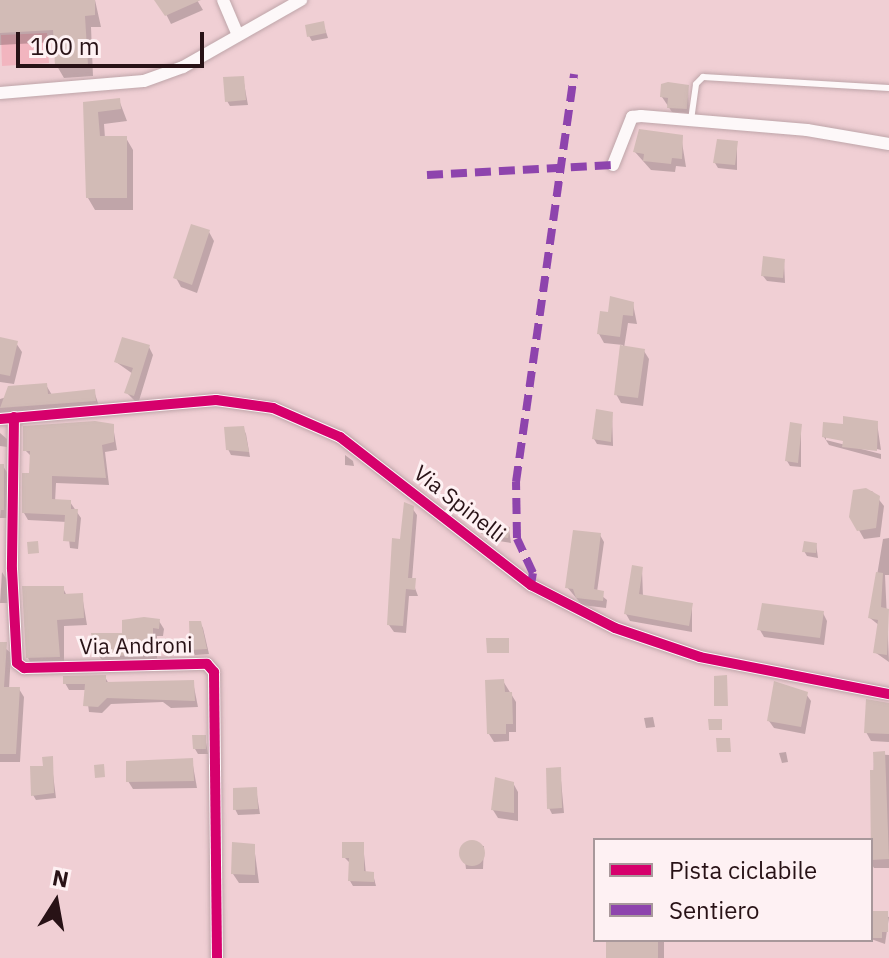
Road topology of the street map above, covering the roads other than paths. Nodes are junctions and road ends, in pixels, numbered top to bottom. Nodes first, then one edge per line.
1 (223, 0) edge
2 (301, 0) edge
3 (238, 35) junction
4 (889, 88) edge
5 (0, 93) edge
6 (691, 120) junction
7 (889, 144) edge
8 (613, 165) dead end
9 (14, 417) junction
10 (0, 419) edge
11 (889, 694) edge
12 (217, 958) edge

1 - 3 street
2 - 3 street
3 - 5 street
4 - 6 lane
6 - 7 street
6 - 8 street
9 - 10 street, Via Spinelli
9 - 11 street, Via Spinelli
9 - 12 street, Via Androni

